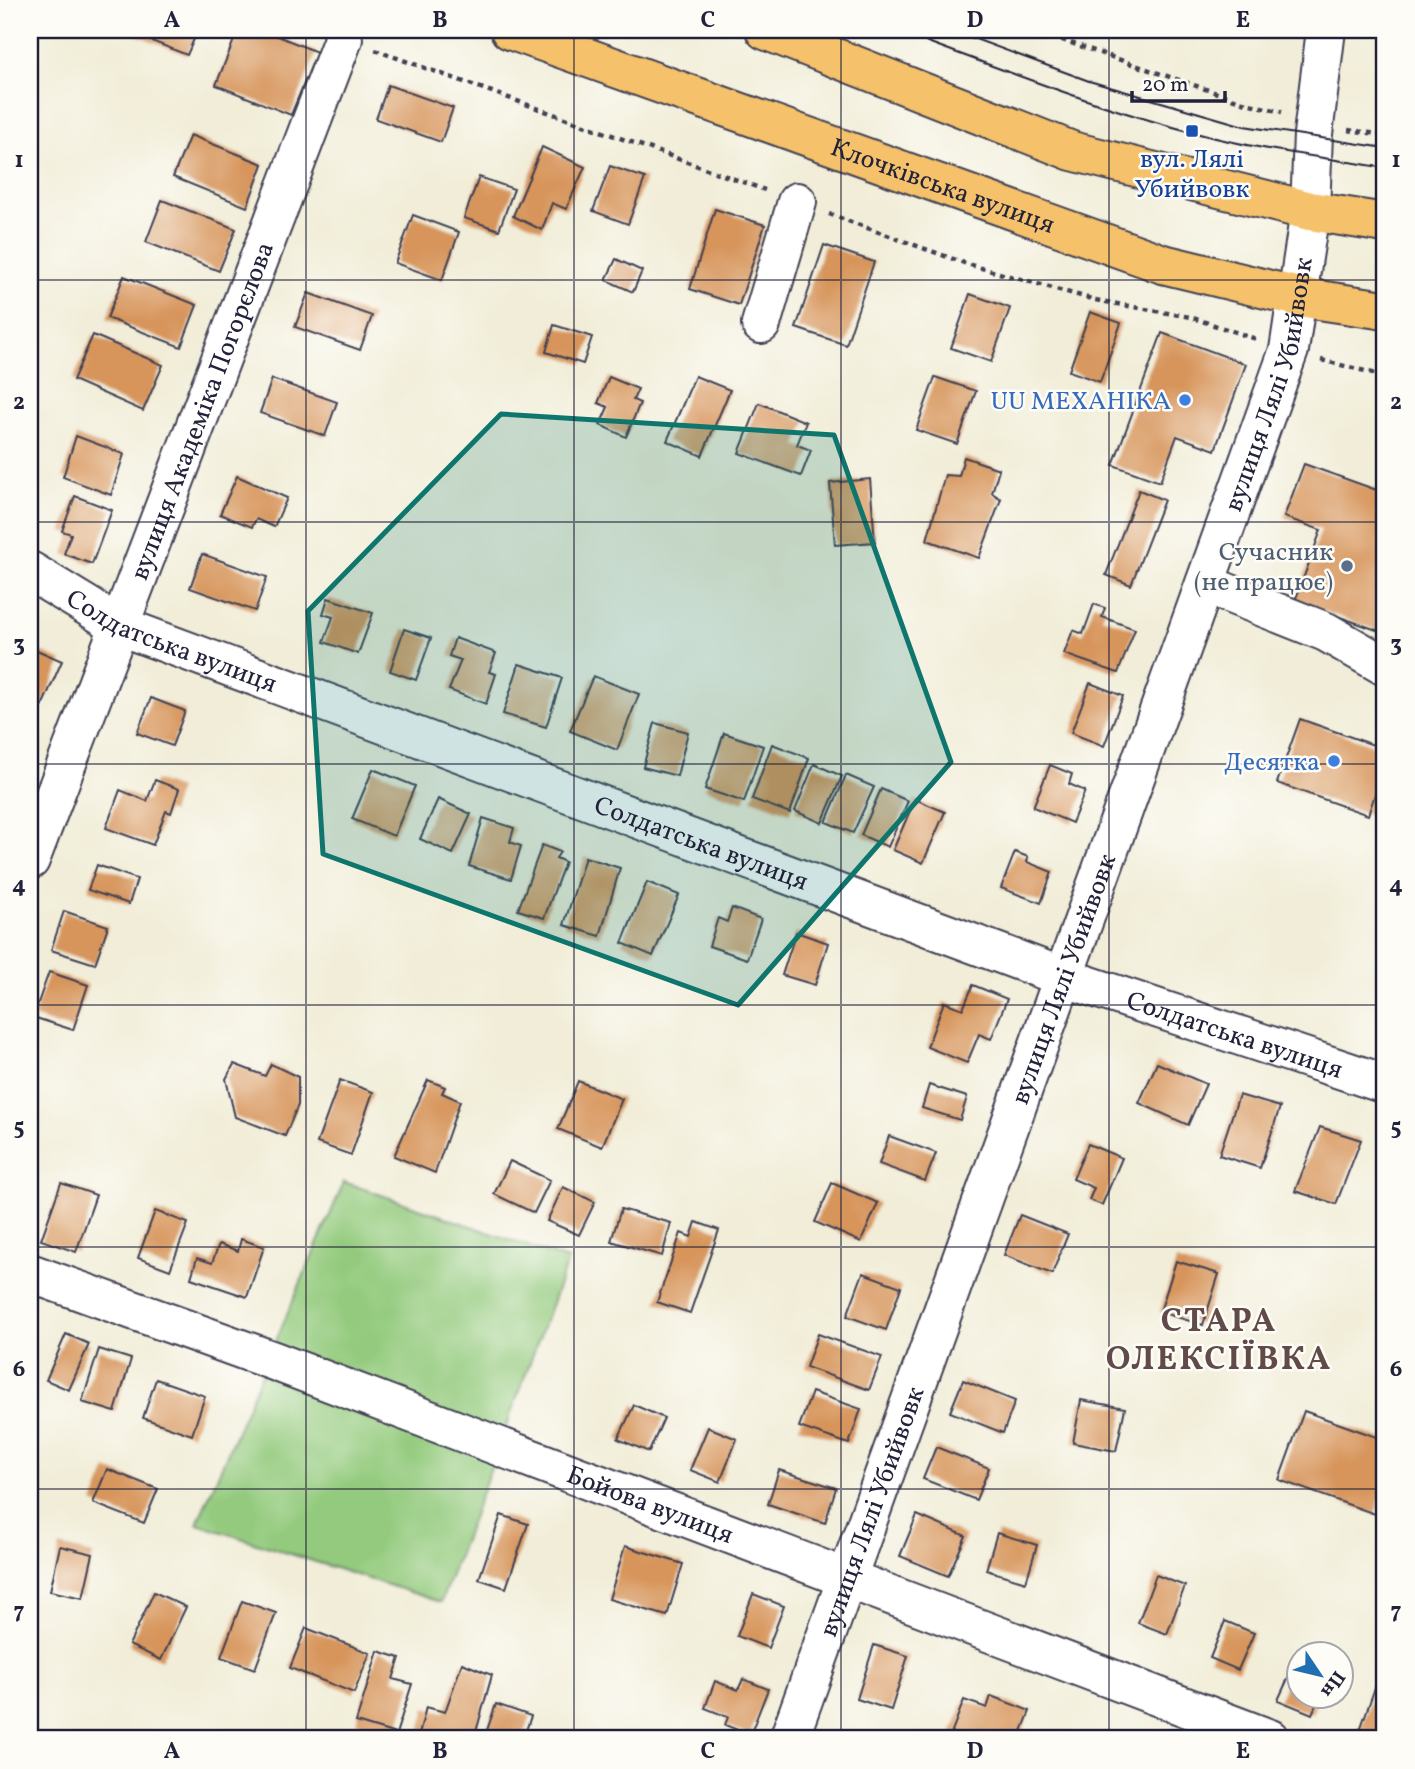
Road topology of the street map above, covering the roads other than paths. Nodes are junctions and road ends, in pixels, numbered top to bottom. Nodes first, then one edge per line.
1 (510, 30) edge
2 (765, 30) edge
3 (1326, 30) edge
4 (343, 39) road end
5 (797, 202) road end
6 (1310, 211) junction
7 (1385, 223) edge
8 (1299, 297) junction
9 (1385, 310) edge
10 (761, 324) dead end
11 (30, 571) edge
12 (1205, 584) junction
13 (120, 626) junction
14 (1385, 666) edge
15 (30, 860) edge
16 (1063, 977) junction
17 (1385, 1084) edge
18 (30, 1273) edge
19 (847, 1576) junction
20 (789, 1739) edge
21 (1270, 1739) edge

1 - 8 main road, Клочківська вулиця
2 - 6 main road
3 - 6 street, вулиця Лялі Убийвовк
4 - 13 street, вулиця Академіка Погорєлова
5 - 10 street
6 - 7 main road
6 - 8 street, вулиця Лялі Убийвовк
8 - 9 main road, Клочківська вулиця
8 - 12 street, вулиця Лялі Убийвовк
11 - 13 street, Солдатська вулиця
12 - 14 street
12 - 16 street, вулиця Лялі Убийвовк
13 - 15 street, вулиця Академіка Погорєлова
13 - 16 street, Солдатська вулиця
16 - 17 street, Солдатська вулиця
16 - 19 street, вулиця Лялі Убийвовк
18 - 19 street, Бойова вулиця
19 - 20 street, вулиця Лялі Убийвовк
19 - 21 street, Бойова вулиця

